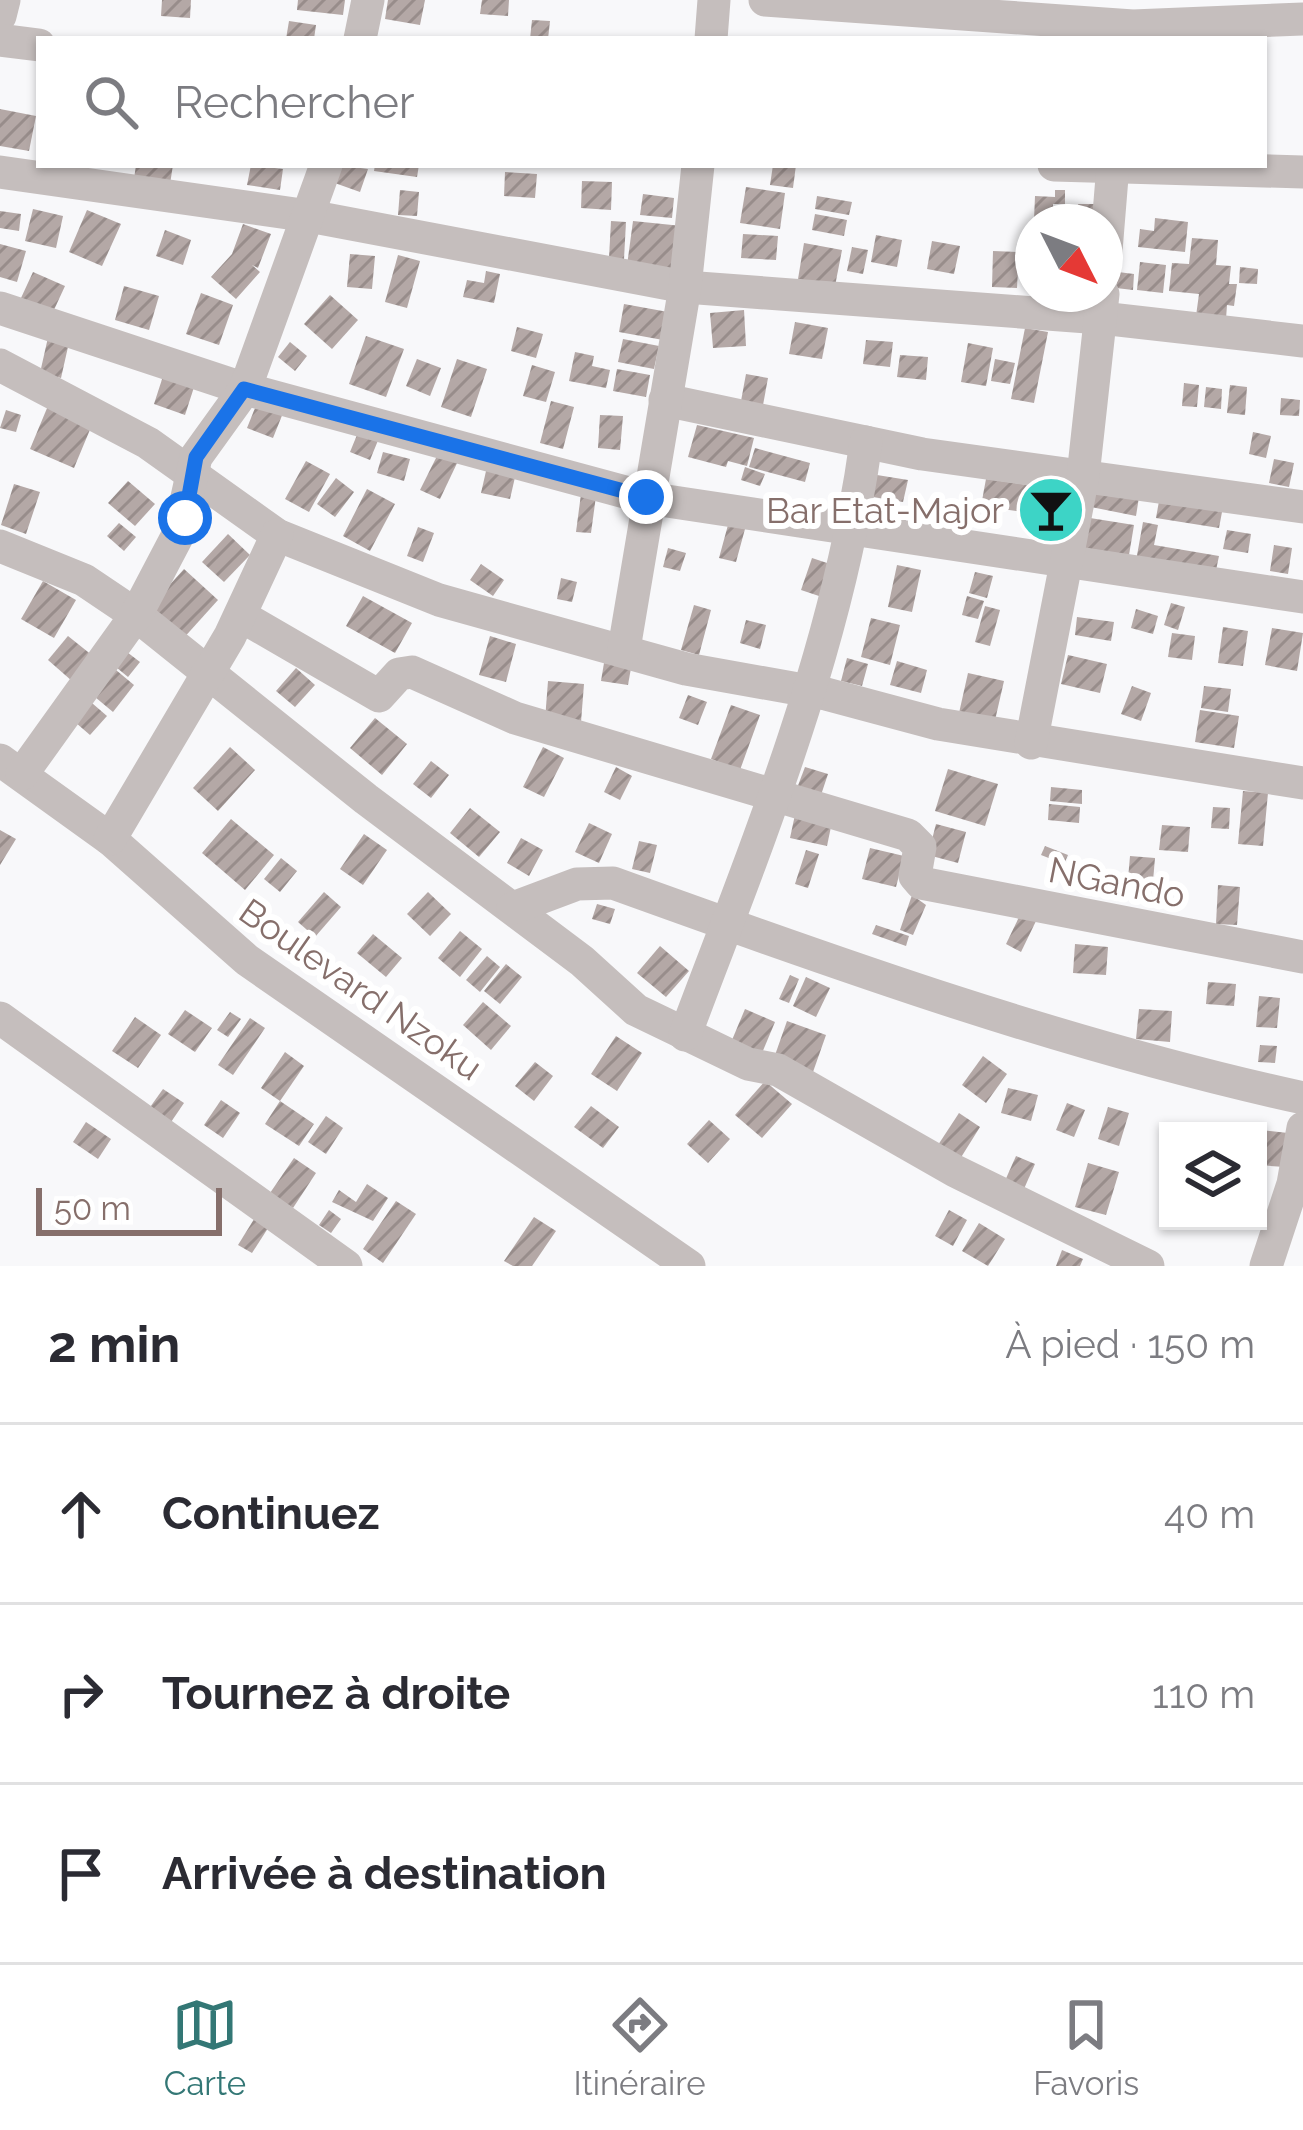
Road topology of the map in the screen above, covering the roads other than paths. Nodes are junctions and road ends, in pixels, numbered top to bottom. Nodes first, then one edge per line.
1 (4, 0) edge
2 (368, 0) edge
3 (715, 0) edge
4 (765, 0) edge
5 (0, 16) edge
6 (1303, 19) edge
7 (1133, 22) edge
8 (361, 36) edge
9 (711, 36) edge
10 (0, 40) edge
11 (36, 45) edge
12 (325, 168) edge
13 (698, 168) edge
14 (1113, 168) edge
15 (1151, 168) edge
16 (0, 172) edge
17 (1303, 172) edge
18 (1110, 204) edge
19 (309, 216) junction
20 (685, 286) junction
21 (1015, 302) edge
22 (0, 308) edge
23 (1123, 310) edge
24 (1101, 312) edge
25 (1303, 341) edge
26 (0, 365) edge
27 (244, 389) junction
28 (664, 400) junction
29 (866, 442) junction
30 (193, 472) junction
31 (1083, 476) junction
32 (646, 497) junction
33 (1303, 507) edge
34 (854, 528) junction
35 (277, 535) junction
36 (0, 546) edge
37 (1068, 560) junction
38 (1303, 597) edge
39 (136, 615) junction
40 (241, 616) junction
41 (624, 649) junction
42 (208, 674) junction
43 (811, 692) junction
44 (1031, 743) junction
45 (11, 767) edge
46 (1303, 783) edge
47 (774, 796) junction
48 (110, 839) junction
49 (513, 908) junction
50 (727, 924) junction
51 (1303, 957) edge
52 (0, 1018) edge
53 (685, 1035) junction
54 (1303, 1098) edge
55 (1303, 1128) edge
56 (1298, 1186) edge
57 (346, 1266) edge
58 (689, 1266) edge
59 (1148, 1266) edge
60 (1266, 1266) edge

1 - 5 street
2 - 8 street
3 - 9 street
4 - 7 street
6 - 7 street
10 - 11 street
12 - 19 street
13 - 20 street
14 - 18 street
15 - 17 street
16 - 19 street
19 - 20 street
19 - 27 street
20 - 21 street
20 - 28 street
22 - 27 street
23 - 25 street
24 - 31 street
26 - 30 street
27 - 30 street
27 - 32 street
28 - 29 street
28 - 32 street
29 - 31 street
29 - 34 street
30 - 35 street
30 - 39 street
31 - 33 street
31 - 37 street
32 - 34 street
32 - 41 street
34 - 37 street
34 - 43 street
35 - 40 street
35 - 41 street
36 - 39 street
37 - 38 street
37 - 44 street
39 - 42 street
39 - 45 street
40 - 42 street
40 - 47 street
41 - 43 street
42 - 48 street
42 - 49 street
43 - 44 street
43 - 47 street
44 - 46 street
45 - 48 street, Boulevard Nzoku
47 - 50 street
47 - 51 street, NGando
48 - 58 street, Boulevard Nzoku
49 - 50 street
49 - 53 street
50 - 53 street
50 - 54 street
52 - 57 street
53 - 59 street
55 - 56 street
56 - 60 street

